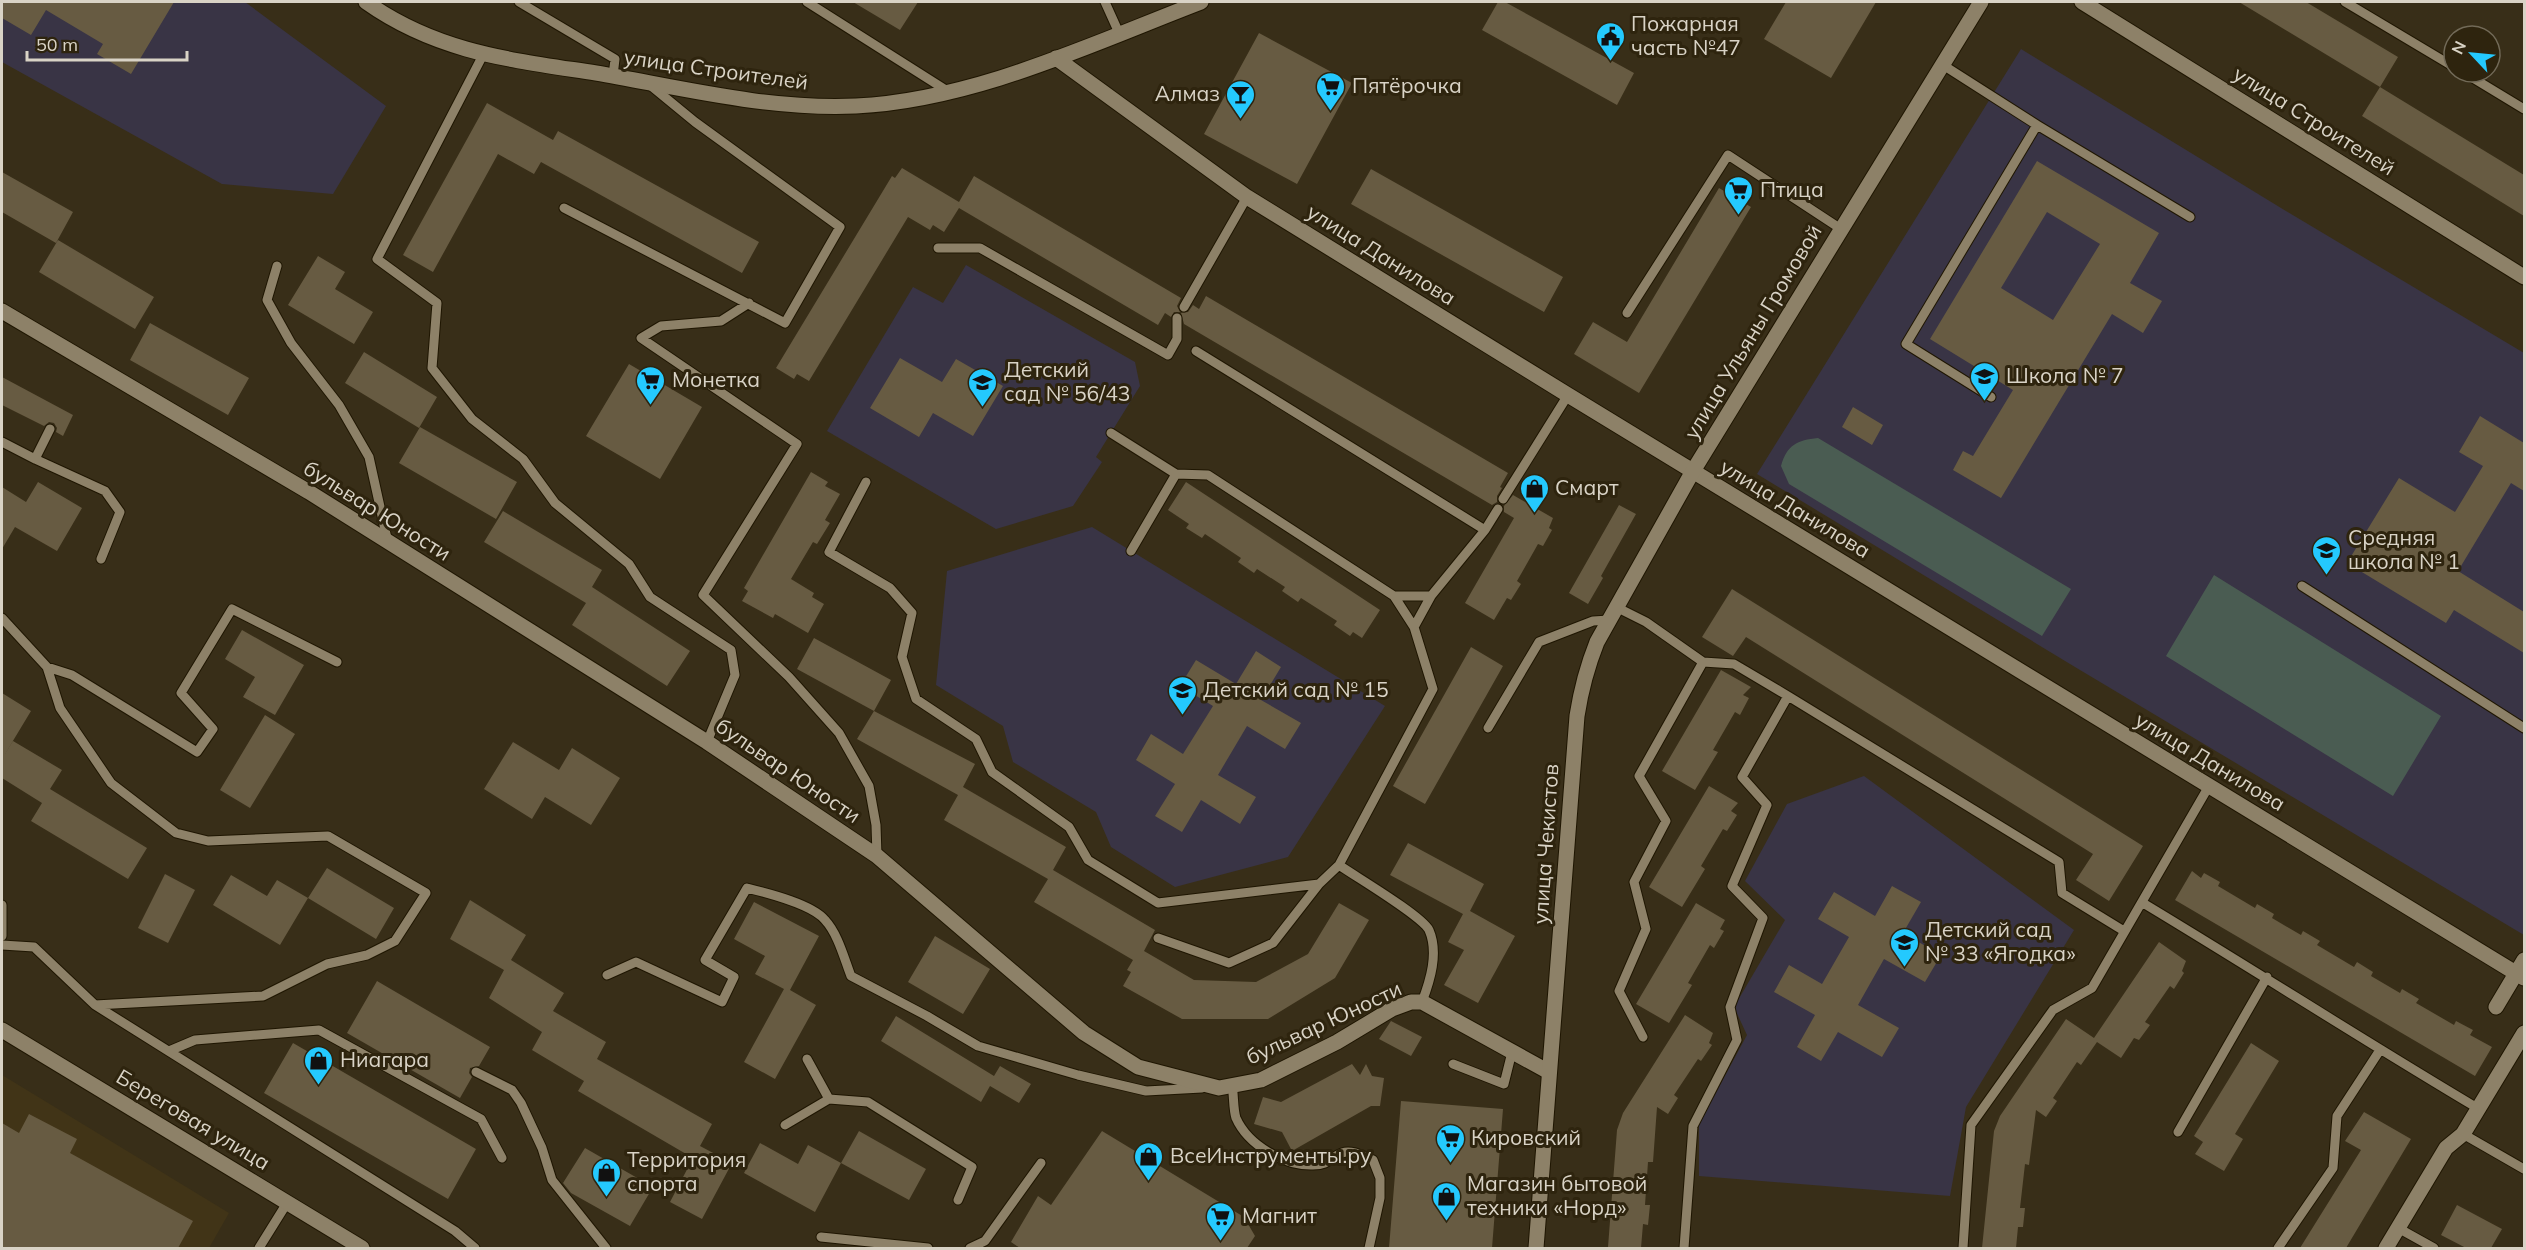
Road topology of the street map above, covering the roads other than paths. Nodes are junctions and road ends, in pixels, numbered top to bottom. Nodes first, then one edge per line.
1 (366, 2) edge
2 (519, 2) edge
3 (807, 2) edge
4 (1106, 2) edge
5 (1201, 2) edge
6 (1981, 2) edge
7 (2082, 2) edge
8 (2345, 2) edge
9 (1119, 33) junction
10 (483, 55) junction
11 (1056, 58) junction
12 (2442, 59) edge
13 (1943, 65) junction
14 (613, 76) junction
15 (645, 82) junction
16 (2483, 84) edge
17 (951, 93) junction
18 (2524, 109) edge
19 (2037, 125) junction
20 (1247, 197) junction
21 (564, 208) dead end
22 (2190, 217) dead end
23 (1841, 229) junction
24 (938, 248) dead end
25 (277, 266) dead end
26 (2524, 277) edge
27 (750, 303) junction
28 (1184, 307) dead end
29 (2, 313) edge
30 (1627, 313) dead end
31 (1177, 318) dead end
32 (1196, 351) dead end
33 (1568, 395) junction
34 (1991, 397) dead end
35 (50, 429) dead end
36 (1111, 433) dead end
37 (2, 442) edge
38 (35, 459) junction
39 (1693, 471) junction
40 (1176, 474) junction
41 (866, 482) dead end
42 (1503, 499) dead end
43 (1498, 508) dead end
44 (1485, 530) junction
45 (388, 543) junction
46 (1131, 550) dead end
47 (101, 559) dead end
48 (2302, 586) dead end
49 (1394, 596) junction
50 (1431, 596) junction
51 (1613, 614) junction
52 (2, 618) edge
53 (1414, 627) junction
54 (337, 662) dead end
55 (1703, 662) junction
56 (47, 667) junction
57 (1788, 696) junction
58 (1488, 728) dead end
59 (2524, 728) edge
60 (707, 742) junction
61 (2209, 786) junction
62 (877, 856) junction
63 (1339, 866) junction
64 (1319, 884) junction
65 (2143, 903) junction
66 (2, 904) edge
67 (2124, 931) junction
68 (2, 936) edge
69 (1158, 938) dead end
70 (2, 945) edge
71 (2523, 972) edge
72 (607, 975) dead end
73 (2267, 977) junction
74 (1422, 1002) junction
75 (95, 1005) junction
76 (2496, 1007) dead end
77 (2, 1030) edge
78 (2524, 1033) edge
79 (1643, 1037) dead end
80 (2380, 1050) junction
81 (169, 1051) junction
82 (1512, 1052) junction
83 (807, 1059) dead end
84 (1453, 1064) dead end
85 (476, 1072) dead end
86 (1550, 1072) junction
87 (1226, 1087) junction
88 (829, 1099) junction
89 (2479, 1109) junction
90 (785, 1125) dead end
91 (2178, 1132) dead end
92 (2463, 1134) junction
93 (502, 1158) dead end
94 (1041, 1163) dead end
95 (2524, 1169) edge
96 (958, 1200) dead end
97 (287, 1203) junction
98 (2398, 1228) junction
99 (821, 1237) dead end
100 (358, 1247) edge
101 (259, 1248) edge
102 (475, 1248) edge
103 (606, 1248) edge
104 (928, 1248) edge
105 (970, 1248) edge
106 (1369, 1248) edge
107 (1536, 1248) edge
108 (1684, 1248) edge
109 (1963, 1248) edge
110 (2278, 1248) edge
111 (2386, 1248) edge
112 (2434, 1248) edge

1 - 10 street, улица Строителей
2 - 14 lane
3 - 17 lane
4 - 9 lane
5 - 9 street, улица Строителей
6 - 13 street, улица Ульяны Громовой
7 - 26 street, улица Строителей
8 - 12 lane
9 - 11 street, улица Строителей
10 - 14 street, улица Строителей
10 - 60 lane
11 - 17 street, улица Строителей
11 - 20 street, улица Данилова
13 - 19 lane
13 - 23 street, улица Ульяны Громовой
14 - 15 street, улица Строителей
15 - 17 street, улица Строителей
15 - 27 lane
16 - 18 lane
19 - 22 lane
19 - 34 lane
20 - 28 lane
20 - 33 street, улица Данилова
21 - 27 lane
23 - 30 lane
23 - 39 street, улица Ульяны Громовой
24 - 31 lane
25 - 45 lane
27 - 62 lane
29 - 45 street, бульвар Юности
32 - 44 lane
33 - 39 street, улица Данилова
33 - 42 lane
35 - 38 lane
36 - 40 lane
37 - 38 lane
38 - 47 lane
39 - 51 street, улица Чекистов
39 - 61 street, улица Данилова
40 - 46 lane
40 - 49 lane
41 - 64 lane
43 - 44 lane
44 - 50 lane
45 - 60 street, бульвар Юности
48 - 59 lane
49 - 50 lane
49 - 53 lane
50 - 53 lane
51 - 55 lane
51 - 58 lane
51 - 86 street, улица Чекистов
52 - 56 lane
53 - 63 lane
54 - 56 lane
55 - 57 lane
55 - 79 lane
56 - 75 lane
57 - 67 lane
57 - 108 lane
60 - 62 street, бульвар Юности
61 - 65 lane
61 - 71 street, улица Данилова
62 - 87 street, бульвар Юности
63 - 64 lane
63 - 74 lane
64 - 69 lane
65 - 67 lane
65 - 73 lane
66 - 68 lane
67 - 109 lane
70 - 75 lane
71 - 76 street
72 - 87 lane
73 - 80 lane
73 - 91 lane
74 - 82 street, бульвар Юности
74 - 87 street, бульвар Юности
75 - 81 lane
77 - 97 street, Береговая улица
78 - 89 street
80 - 89 lane
80 - 110 lane
81 - 93 lane
81 - 102 lane
82 - 84 lane
82 - 86 street, бульвар Юности
83 - 88 lane
85 - 103 lane
86 - 107 street, улица Чекистов
87 - 106 lane
88 - 90 lane
88 - 96 lane
89 - 92 street
92 - 95 lane
92 - 98 street
94 - 105 lane
97 - 100 street, Береговая улица
97 - 101 lane
98 - 111 street
98 - 112 lane
99 - 104 lane

